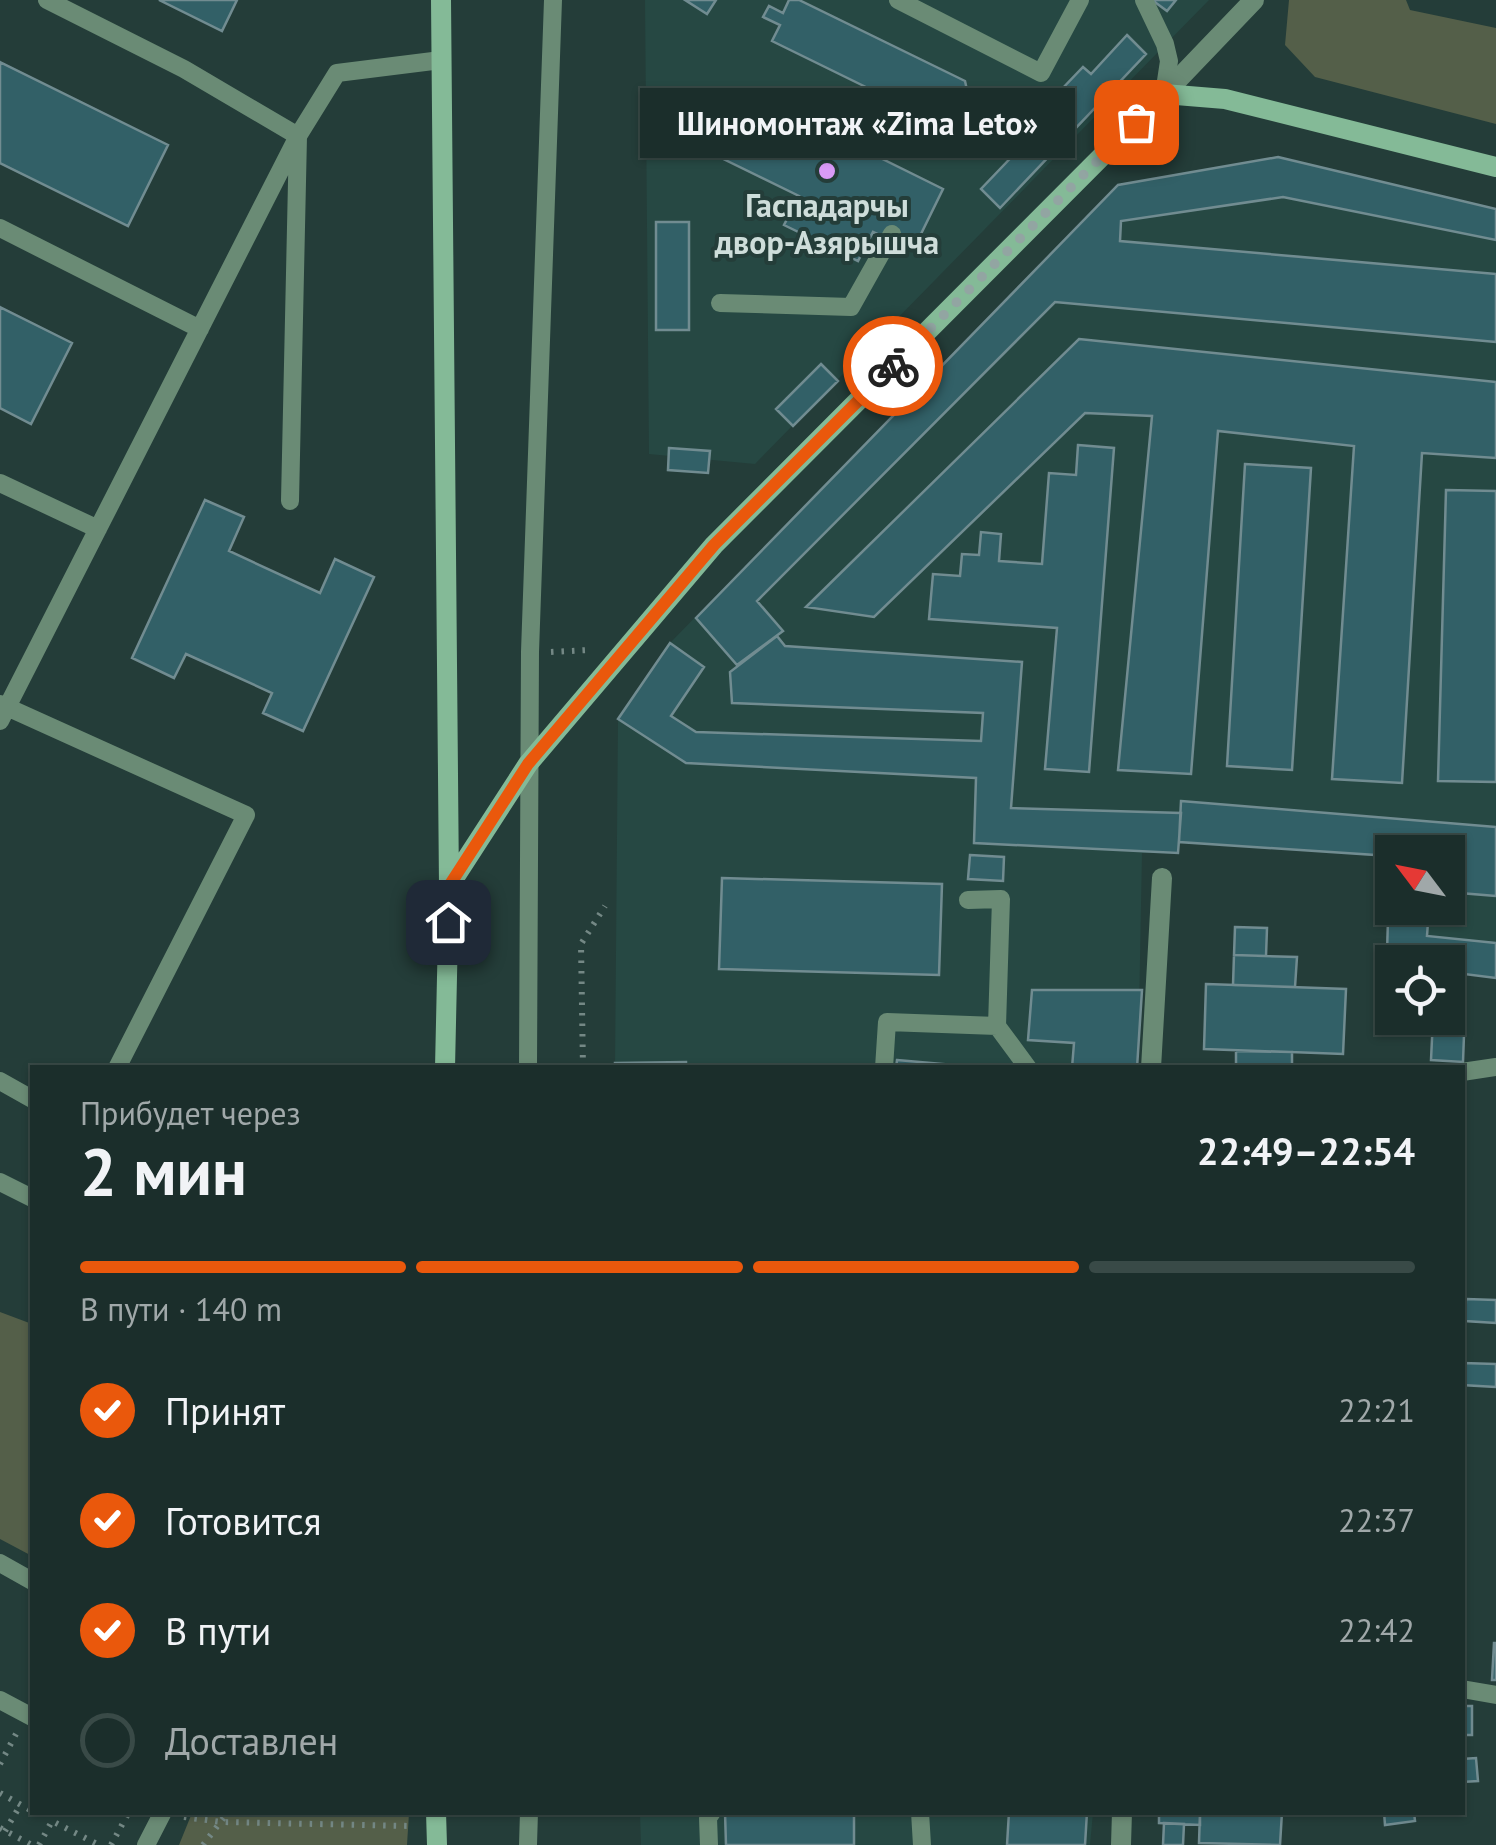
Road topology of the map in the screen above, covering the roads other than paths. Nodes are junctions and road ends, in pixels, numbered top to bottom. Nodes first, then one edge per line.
1 (47, 0) edge
2 (440, 0) edge
3 (553, 0) edge
4 (898, 0) edge
5 (1080, 0) edge
6 (1144, 0) edge
7 (1254, 0) edge
8 (441, 60) junction
9 (1164, 94) junction
10 (298, 136) junction
11 (1496, 166) edge
12 (0, 228) edge
13 (892, 234) dead end
14 (720, 303) dead end
15 (200, 328) junction
16 (0, 483) edge
17 (290, 501) dead end
18 (98, 530) junction
19 (2, 711) edge
20 (528, 764) junction
21 (1162, 878) dead end
22 (449, 886) junction
23 (968, 900) dead end
24 (996, 1026) junction
25 (120, 1065) edge
26 (446, 1065) edge
27 (528, 1065) edge
28 (884, 1065) edge
29 (1026, 1065) edge
30 (1151, 1065) edge
31 (1496, 1067) edge
32 (1465, 1072) edge
33 (0, 1081) edge
34 (30, 1098) edge
35 (0, 1182) edge
36 (30, 1197) edge
37 (0, 1564) edge
38 (30, 1580) edge
39 (1465, 1690) edge
40 (1496, 1695) edge
41 (0, 1700) edge
42 (28, 1719) edge
43 (161, 1815) edge
44 (436, 1815) edge
45 (528, 1815) edge
46 (710, 1815) edge
47 (920, 1815) edge
48 (1122, 1815) edge
49 (146, 1845) edge
50 (437, 1845) edge
51 (528, 1845) edge
52 (709, 1845) edge
53 (922, 1845) edge
54 (1120, 1845) edge

1 - 10 lane
2 - 8 main road
3 - 20 lane
4 - 5 lane
6 - 9 lane
7 - 9 street
8 - 10 lane
8 - 22 main road
9 - 11 main road
9 - 20 main road
10 - 15 lane
10 - 17 lane
12 - 15 lane
13 - 14 lane
15 - 18 lane
16 - 18 lane
18 - 19 lane
19 - 25 lane
20 - 22 main road
20 - 27 lane
21 - 30 street
22 - 26 main road
23 - 24 lane
24 - 28 lane
24 - 29 lane
31 - 32 lane
33 - 34 lane
35 - 36 lane
37 - 38 lane
39 - 40 lane
41 - 42 lane
43 - 49 lane
44 - 50 main road
45 - 51 lane
46 - 52 lane
47 - 53 lane
48 - 54 street

